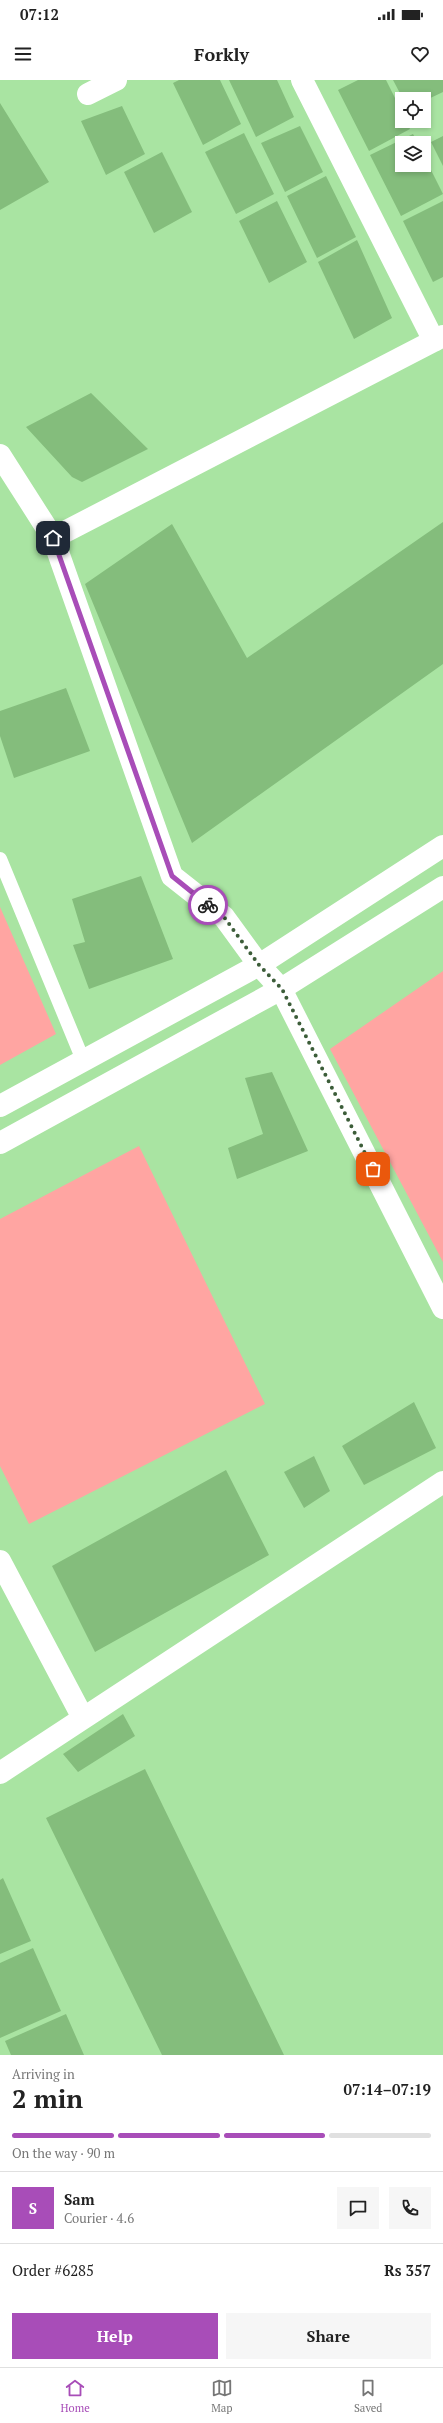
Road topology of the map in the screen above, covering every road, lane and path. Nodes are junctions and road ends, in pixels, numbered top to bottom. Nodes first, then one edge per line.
1 (116, 80) edge
2 (302, 80) edge
3 (88, 94) dead end
4 (439, 339) edge
5 (0, 455) edge
6 (53, 538) junction
7 (443, 846) edge
8 (0, 859) edge
9 (443, 887) edge
10 (259, 965) junction
11 (282, 989) junction
12 (83, 1060) junction
13 (0, 1106) edge
14 (0, 1143) edge
15 (443, 1308) edge
16 (443, 1482) edge
17 (0, 1561) edge
18 (83, 1718) junction
19 (0, 1773) edge

1 - 3 street
2 - 4 street
4 - 6 street
5 - 6 street
6 - 10 street
7 - 10 street
8 - 12 lane
9 - 11 street
10 - 11 street
10 - 12 street
11 - 14 street
11 - 15 street
12 - 13 street
16 - 18 street
17 - 18 street
18 - 19 street

